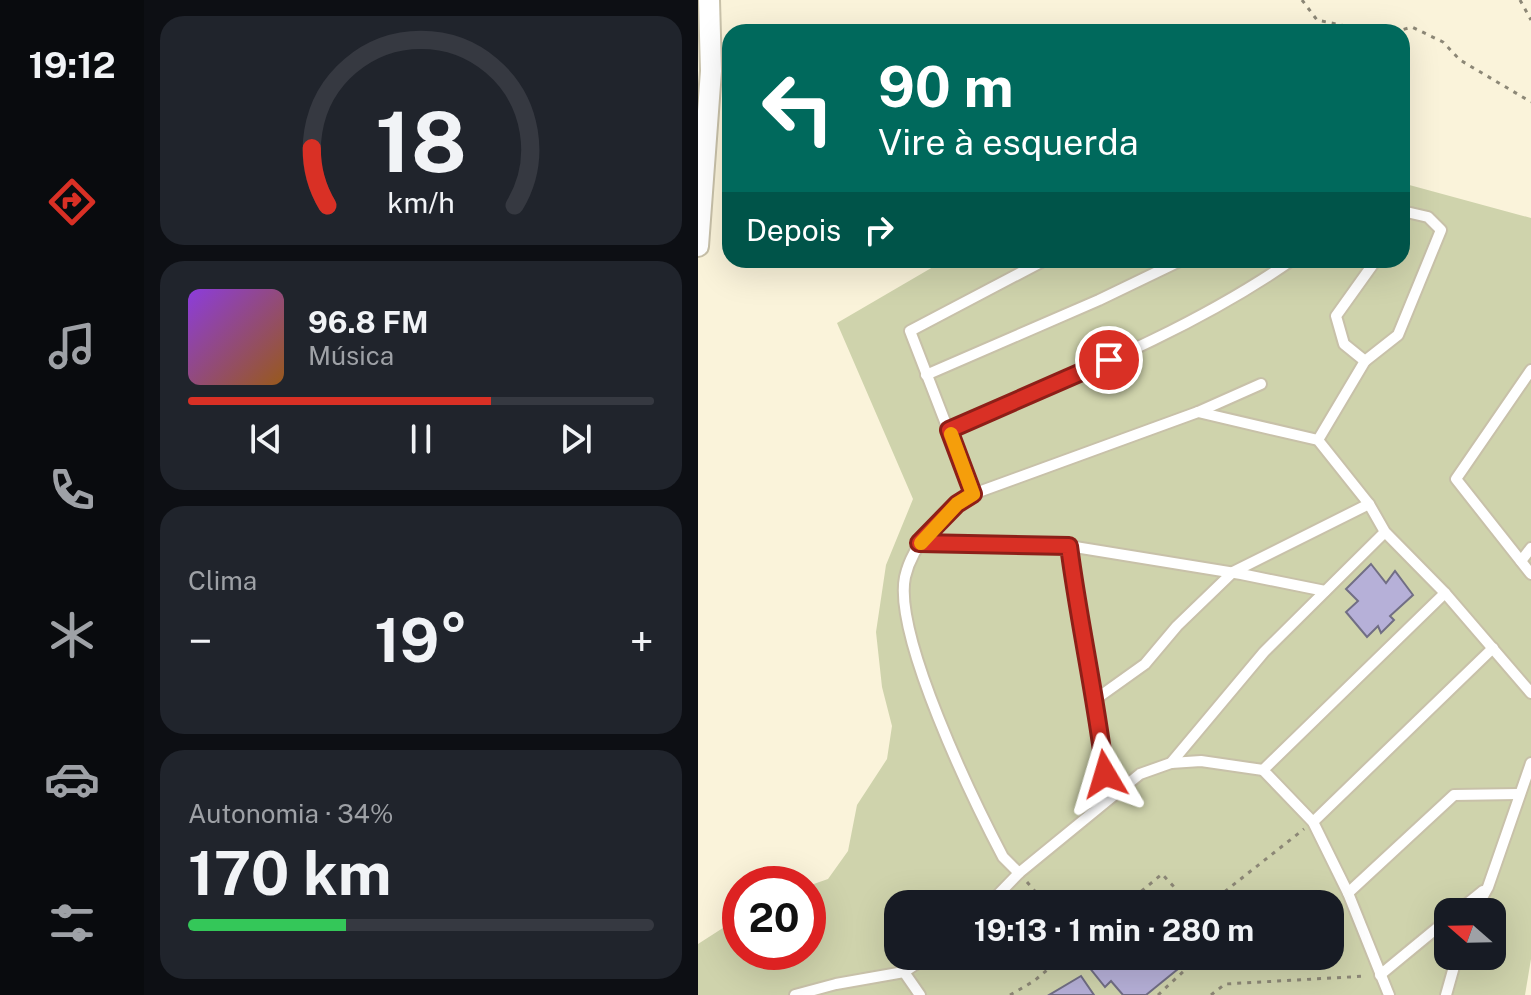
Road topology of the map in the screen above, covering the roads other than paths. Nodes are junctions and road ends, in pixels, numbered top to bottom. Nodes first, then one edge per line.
1 (709, 0) edge
2 (1410, 213) edge
3 (698, 246) edge
4 (1030, 268) edge
5 (1165, 268) edge
6 (1280, 268) edge
7 (1370, 268) edge
8 (1365, 361) junction
9 (1531, 370) edge
10 (926, 375) junction
11 (1261, 384) dead end
12 (1198, 412) junction
13 (949, 430) junction
14 (1318, 440) junction
15 (973, 494) junction
16 (1369, 504) junction
17 (1385, 532) junction
18 (919, 543) junction
19 (1069, 546) junction
20 (1531, 548) edge
21 (1521, 561) junction
22 (1233, 572) junction
23 (1531, 574) edge
24 (1325, 591) junction
25 (1445, 593) junction
26 (1493, 648) junction
27 (1531, 693) edge
28 (1096, 699) junction
29 (1171, 763) junction
30 (1531, 763) edge
31 (1263, 770) junction
32 (1518, 794) junction
33 (1108, 799) junction
34 (1313, 822) junction
35 (1019, 873) junction
36 (1488, 887) junction
37 (1003, 890) edge
38 (1348, 893) junction
39 (1474, 898) edge
40 (1482, 898) edge
41 (1434, 931) edge
42 (907, 970) edge
43 (1453, 970) edge
44 (904, 972) junction
45 (1380, 975) junction
46 (795, 995) edge
47 (920, 995) edge
48 (1389, 995) edge
49 (1446, 995) edge

1 - 3 street
2 - 8 lane
4 - 10 lane
5 - 10 lane
6 - 13 lane
7 - 8 lane
8 - 14 lane
9 - 21 lane
10 - 13 lane
11 - 12 lane
12 - 14 lane
12 - 15 lane
13 - 15 lane
14 - 16 lane
15 - 18 lane
16 - 17 lane
16 - 22 lane
17 - 24 lane
17 - 25 lane
18 - 19 lane
18 - 35 lane
19 - 22 lane
19 - 28 lane
20 - 21 lane
21 - 23 lane
22 - 24 lane
22 - 28 lane
24 - 29 lane
25 - 26 lane
25 - 31 lane
26 - 27 lane
26 - 34 lane
28 - 33 lane
29 - 31 lane
29 - 33 lane
30 - 32 lane
31 - 34 lane
32 - 36 lane
32 - 38 lane
33 - 35 lane
34 - 38 lane
35 - 37 lane
36 - 39 lane
36 - 40 lane
38 - 45 lane
41 - 45 lane
42 - 44 lane
43 - 49 lane
44 - 46 lane
44 - 47 lane
45 - 48 lane

